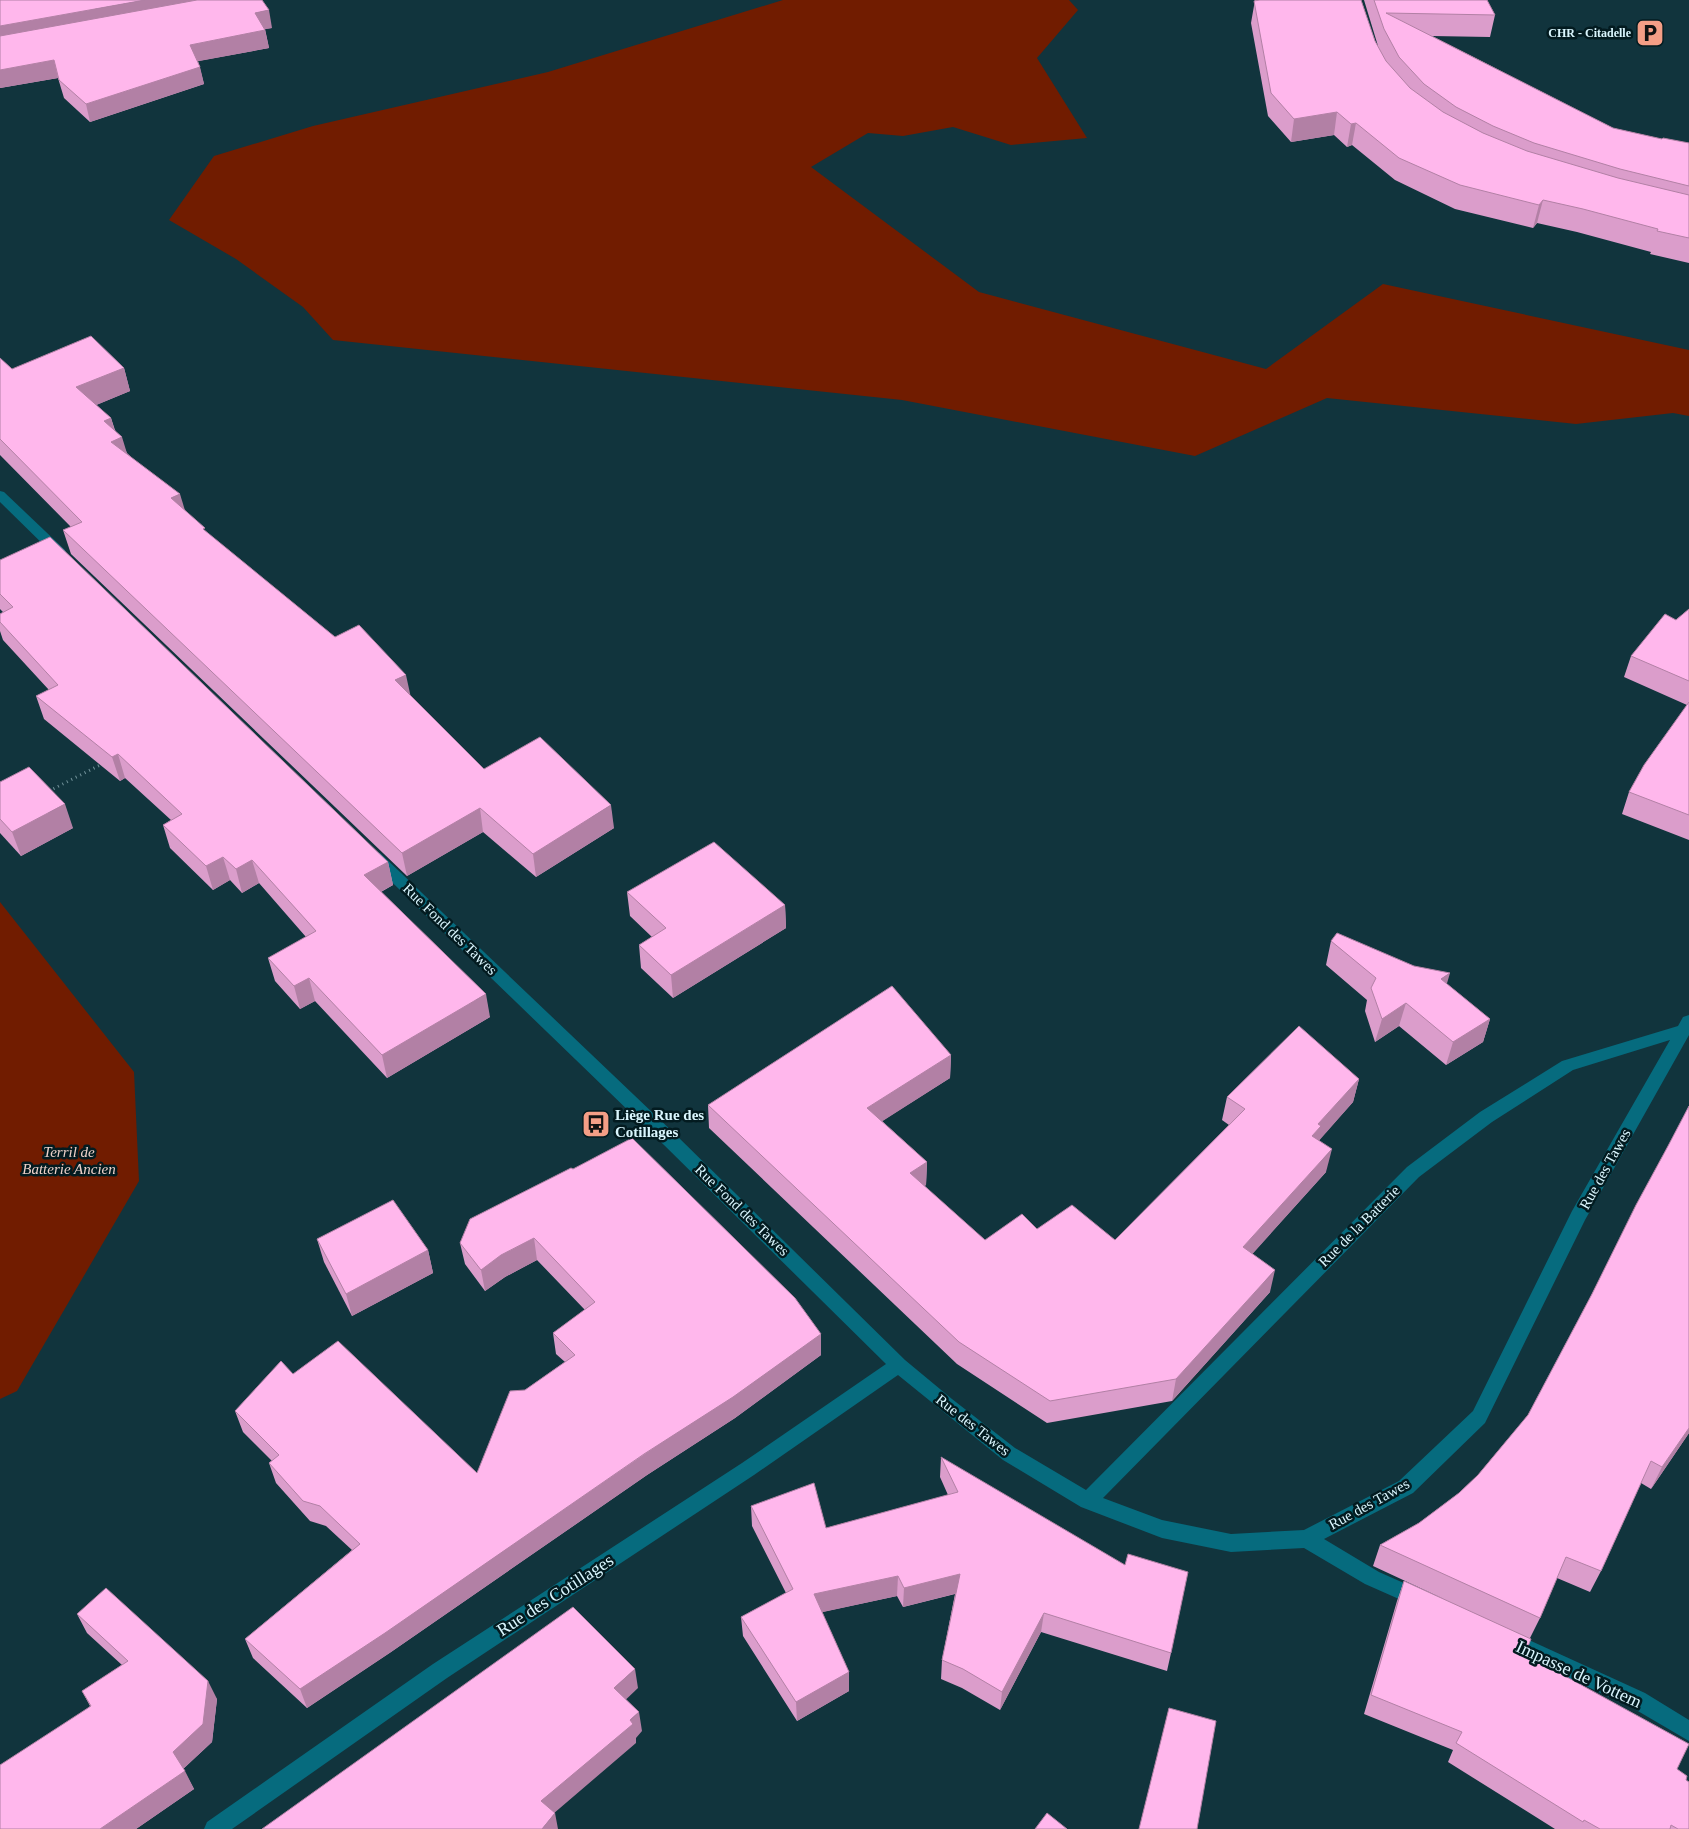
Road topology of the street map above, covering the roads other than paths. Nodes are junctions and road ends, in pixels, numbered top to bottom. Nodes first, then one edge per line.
1 (0, 495) edge
2 (70, 563) edge
3 (367, 850) edge
4 (1686, 1025) edge
5 (899, 1365) junction
6 (1088, 1501) junction
7 (1306, 1539) junction
8 (1434, 1606) edge
9 (1496, 1635) edge
10 (1689, 1731) edge
11 (214, 1829) edge

1 - 2 street
3 - 5 street, Rue Fond des Tawes
4 - 6 street, Rue de la Batterie
4 - 7 street, Rue des Tawes
5 - 6 street, Rue des Tawes
5 - 11 street, Rue des Cotillages
6 - 7 street, Rue des Tawes
7 - 8 street
9 - 10 street, Impasse de Vottem

